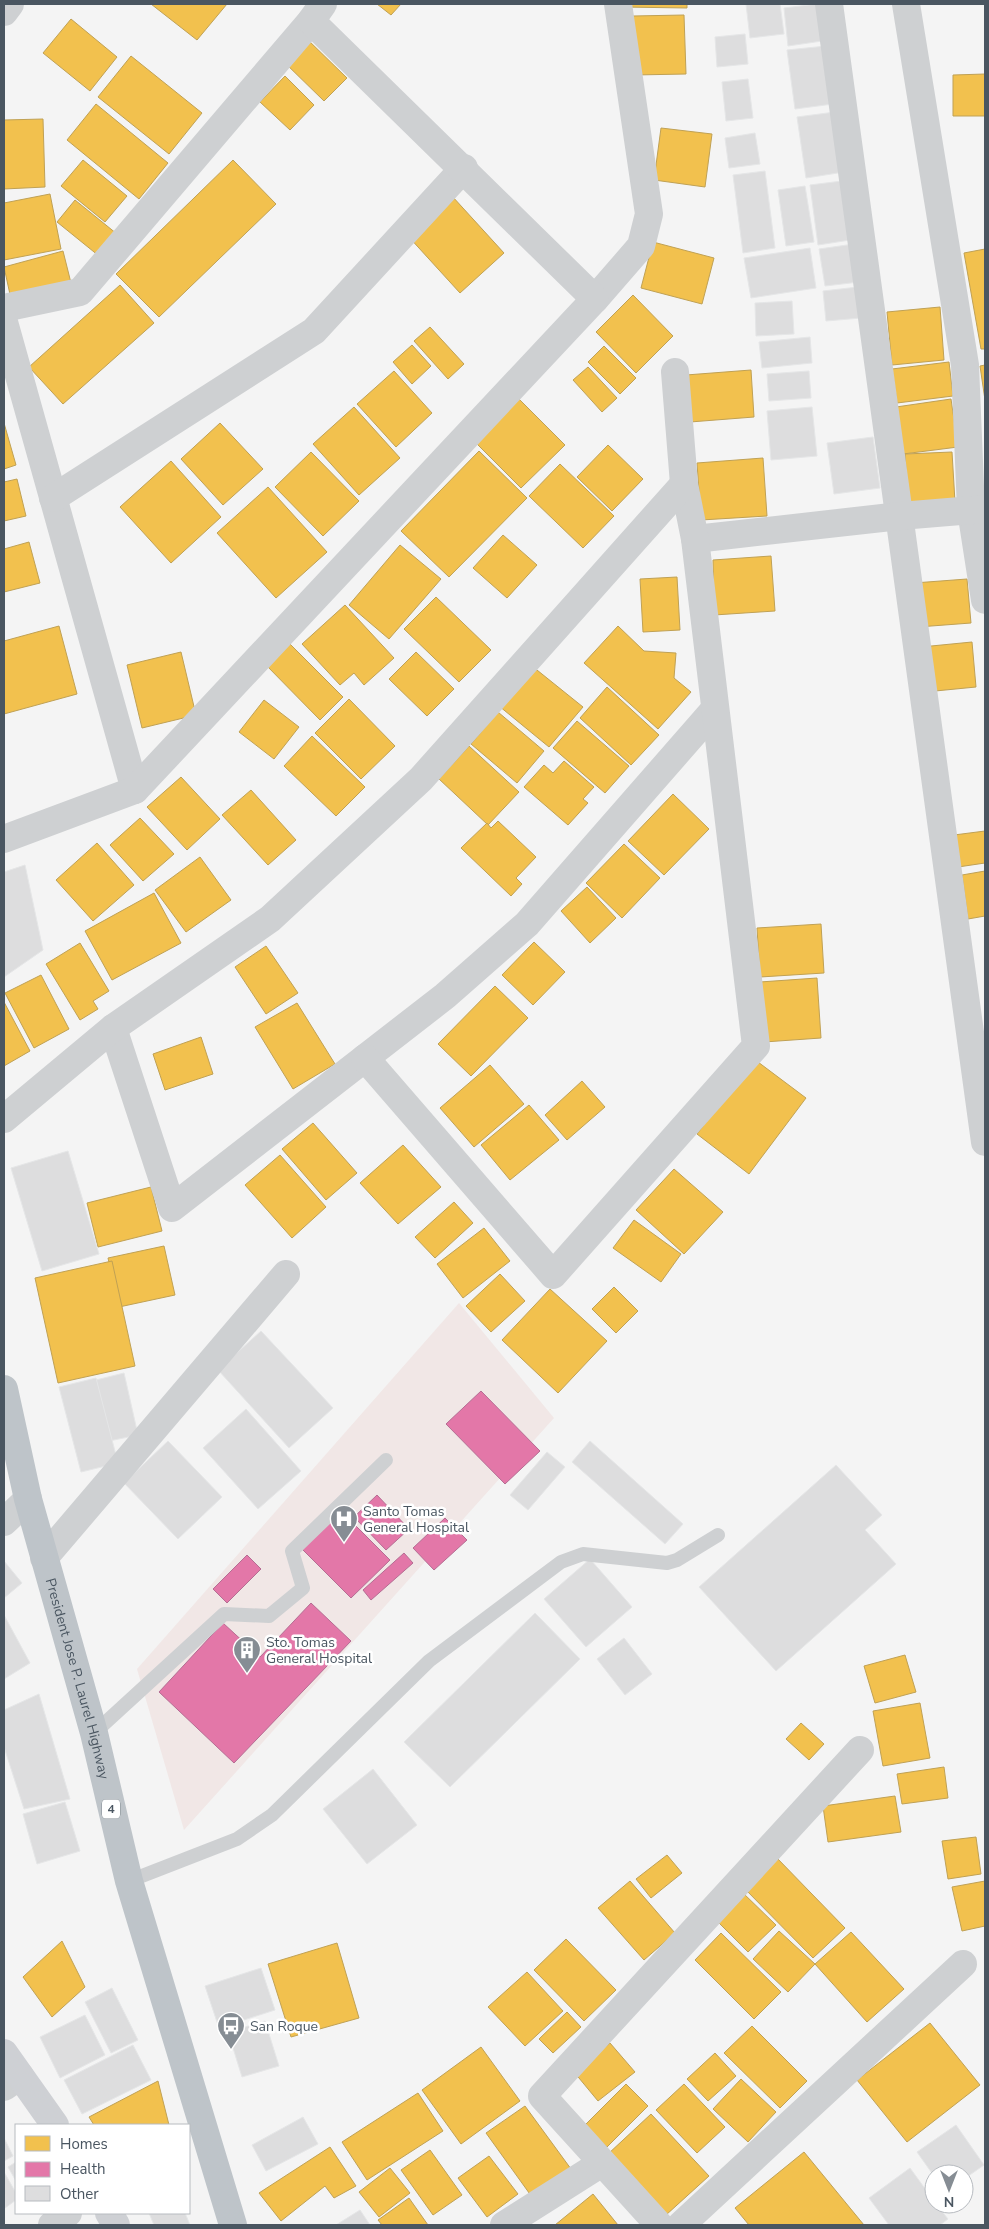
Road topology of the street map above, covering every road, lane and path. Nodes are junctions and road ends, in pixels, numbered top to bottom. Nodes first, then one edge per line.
1 (10, 4) edge
2 (618, 4) edge
3 (829, 4) edge
4 (906, 4) edge
5 (4, 12) edge
6 (317, 12) edge
7 (464, 168) junction
8 (595, 299) junction
9 (4, 308) edge
10 (4, 322) edge
11 (975, 363) edge
12 (675, 372) dead end
13 (684, 484) junction
14 (53, 498) junction
15 (978, 510) edge
16 (900, 516) junction
17 (695, 539) junction
18 (985, 600) edge
19 (715, 709) junction
20 (135, 790) junction
21 (4, 839) edge
22 (113, 1028) junction
23 (365, 1058) junction
24 (4, 1119) edge
25 (985, 1142) edge
26 (286, 1274) dead end
27 (4, 1389) edge
28 (386, 1460) dead end
29 (28, 1499) junction
30 (4, 1522) edge
31 (718, 1536) dead end
32 (44, 1558) junction
33 (94, 1733) junction
34 (860, 1750) dead end
35 (129, 1881) junction
36 (963, 1964) dead end
37 (4, 2053) edge
38 (12, 2081) edge
39 (54, 2124) edge
40 (602, 2163) junction
41 (67, 2214) edge
42 (109, 2214) edge
43 (52, 2225) edge
44 (116, 2225) edge
45 (233, 2225) edge
46 (504, 2225) edge
47 (659, 2225) edge
48 (681, 2225) edge

1 - 5 street
2 - 8 street
3 - 16 street
4 - 11 street
6 - 7 street
6 - 9 street
7 - 8 street
7 - 14 street
8 - 20 street
10 - 14 street
11 - 15 street
12 - 13 street
13 - 17 street
13 - 22 street
14 - 20 street
15 - 16 street
15 - 18 street
16 - 17 street
16 - 25 street
17 - 19 street
19 - 23 street
19 - 23 street
20 - 21 street
22 - 23 street
22 - 24 street
26 - 32 street
27 - 29 highway, President Jose P. Laurel Highway / 4
28 - 33 lane
29 - 30 street
29 - 32 highway, President Jose P. Laurel Highway / 4
31 - 35 lane
32 - 33 highway, President Jose P. Laurel Highway / 4
33 - 35 highway, President Jose P. Laurel Highway / 4
34 - 40 street
35 - 45 highway, President Jose P. Laurel Highway / 4
36 - 48 street
37 - 38 street
38 - 39 street
40 - 46 street
40 - 47 street
41 - 43 street
42 - 44 street

